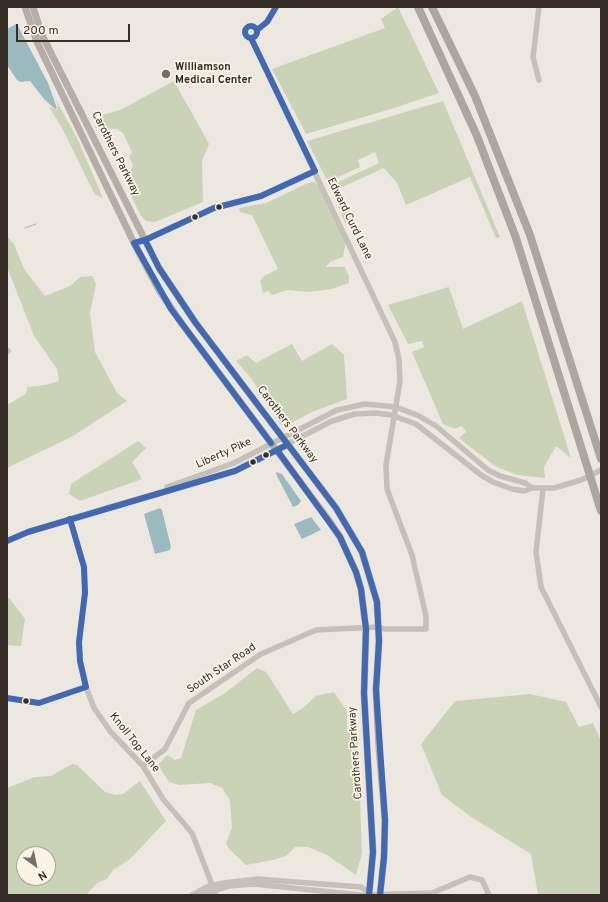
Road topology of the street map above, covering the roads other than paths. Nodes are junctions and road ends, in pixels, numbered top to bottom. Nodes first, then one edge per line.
1 (25, 7) edge
2 (33, 7) edge
3 (416, 7) edge
4 (432, 7) edge
5 (539, 7) edge
6 (251, 38) dead end
7 (539, 80) dead end
8 (315, 171) junction
9 (145, 240) junction
10 (135, 246) junction
11 (396, 407) junction
12 (394, 416) junction
13 (283, 437) junction
14 (453, 441) junction
15 (271, 443) junction
16 (288, 444) junction
17 (447, 448) junction
18 (277, 450) junction
19 (600, 456) edge
20 (601, 470) edge
21 (533, 488) junction
22 (543, 489) junction
23 (110, 507) junction
24 (601, 511) edge
25 (70, 519) junction
26 (7, 541) edge
27 (378, 627) junction
28 (366, 628) junction
29 (426, 629) joint
30 (601, 707) edge
31 (143, 766) junction
32 (214, 890) edge
33 (369, 894) edge
34 (433, 894) edge
35 (192, 895) edge
36 (200, 895) edge
37 (380, 895) edge
38 (489, 895) edge

1 - 10 main road, Carothers Parkway
2 - 9 main road, Carothers Parkway
3 - 24 highway
4 - 19 highway
5 - 7 street
6 - 8 street, Edward Curd Lane
8 - 9 street
8 - 11 street, Edward Curd Lane
9 - 10 street
9 - 13 main road, Carothers Parkway
10 - 15 main road, Carothers Parkway
11 - 12 street, Edward Curd Lane
11 - 13 street, Liberty Pike
11 - 14 street, Liberty Pike
12 - 16 street, Liberty Pike
12 - 17 street, Liberty Pike
12 - 29 street, Edward Curd Lane
13 - 15 street, Liberty Pike
13 - 16 main road, Carothers Parkway
14 - 17 street
14 - 21 street, Liberty Pike
15 - 18 main road, Carothers Parkway
15 - 23 street, Liberty Pike
16 - 18 street, Liberty Pike
16 - 27 main road, Carothers Parkway
17 - 21 street, Liberty Pike
18 - 23 street, Liberty Pike
18 - 28 main road, Carothers Parkway
20 - 22 street, Liberty Pike
21 - 22 street, Liberty Pike
22 - 30 street
23 - 25 street, Liberty Pike
25 - 26 street, Liberty Pike
25 - 31 street, Knoll Top Lane
27 - 28 street, South Star Road
27 - 29 street, South Star Road
27 - 37 main road, Carothers Parkway
28 - 31 street, South Star Road
28 - 33 main road, Carothers Parkway
31 - 32 street, Knoll Top Lane
32 - 33 street
32 - 35 street
32 - 36 street
33 - 37 street
34 - 37 street
34 - 38 street

